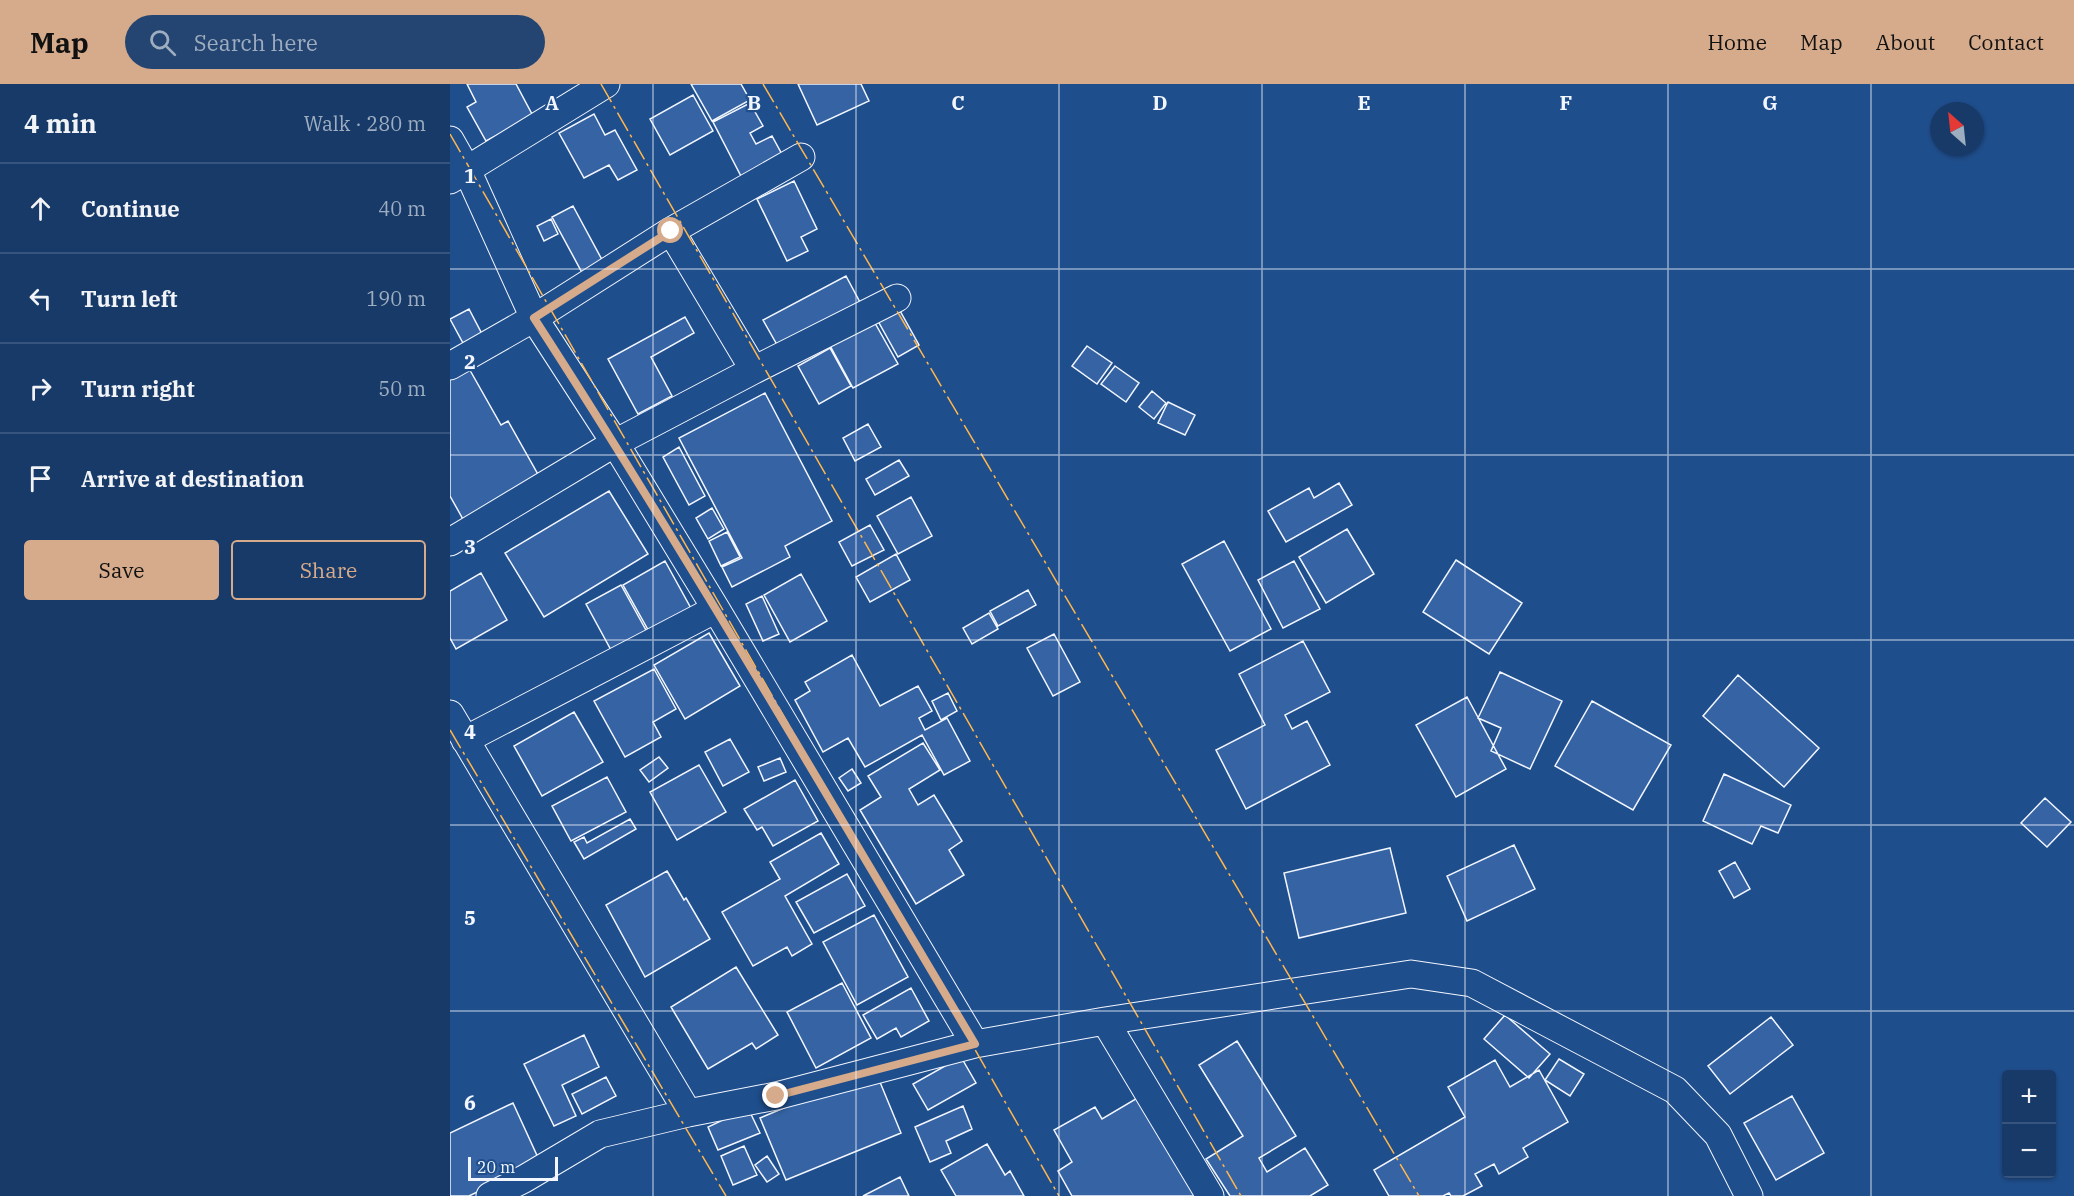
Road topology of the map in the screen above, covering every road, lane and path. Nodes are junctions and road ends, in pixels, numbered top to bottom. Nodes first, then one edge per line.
1 (606, 84) edge
2 (450, 140) edge
3 (801, 157) dead end
4 (459, 175) edge
5 (671, 231) junction
6 (897, 298) dead end
7 (534, 318) junction
8 (450, 366) edge
9 (754, 370) junction
10 (615, 443) junction
11 (450, 542) edge
12 (716, 609) junction
13 (450, 714) edge
14 (465, 740) junction
15 (1105, 1021) junction
16 (975, 1044) junction
17 (688, 1113) junction
18 (528, 1187) edge
19 (490, 1196) edge
20 (1210, 1196) edge
21 (1749, 1196) edge

1 - 4 street
2 - 4 street
3 - 5 street
4 - 7 street
5 - 7 street
5 - 9 street
6 - 9 street
7 - 8 street
7 - 10 street
9 - 10 street
10 - 11 street
10 - 12 street
12 - 14 street
12 - 16 street
13 - 14 street
14 - 17 street
15 - 16 street
15 - 20 street
15 - 21 street
16 - 17 street
17 - 18 street
18 - 19 street

